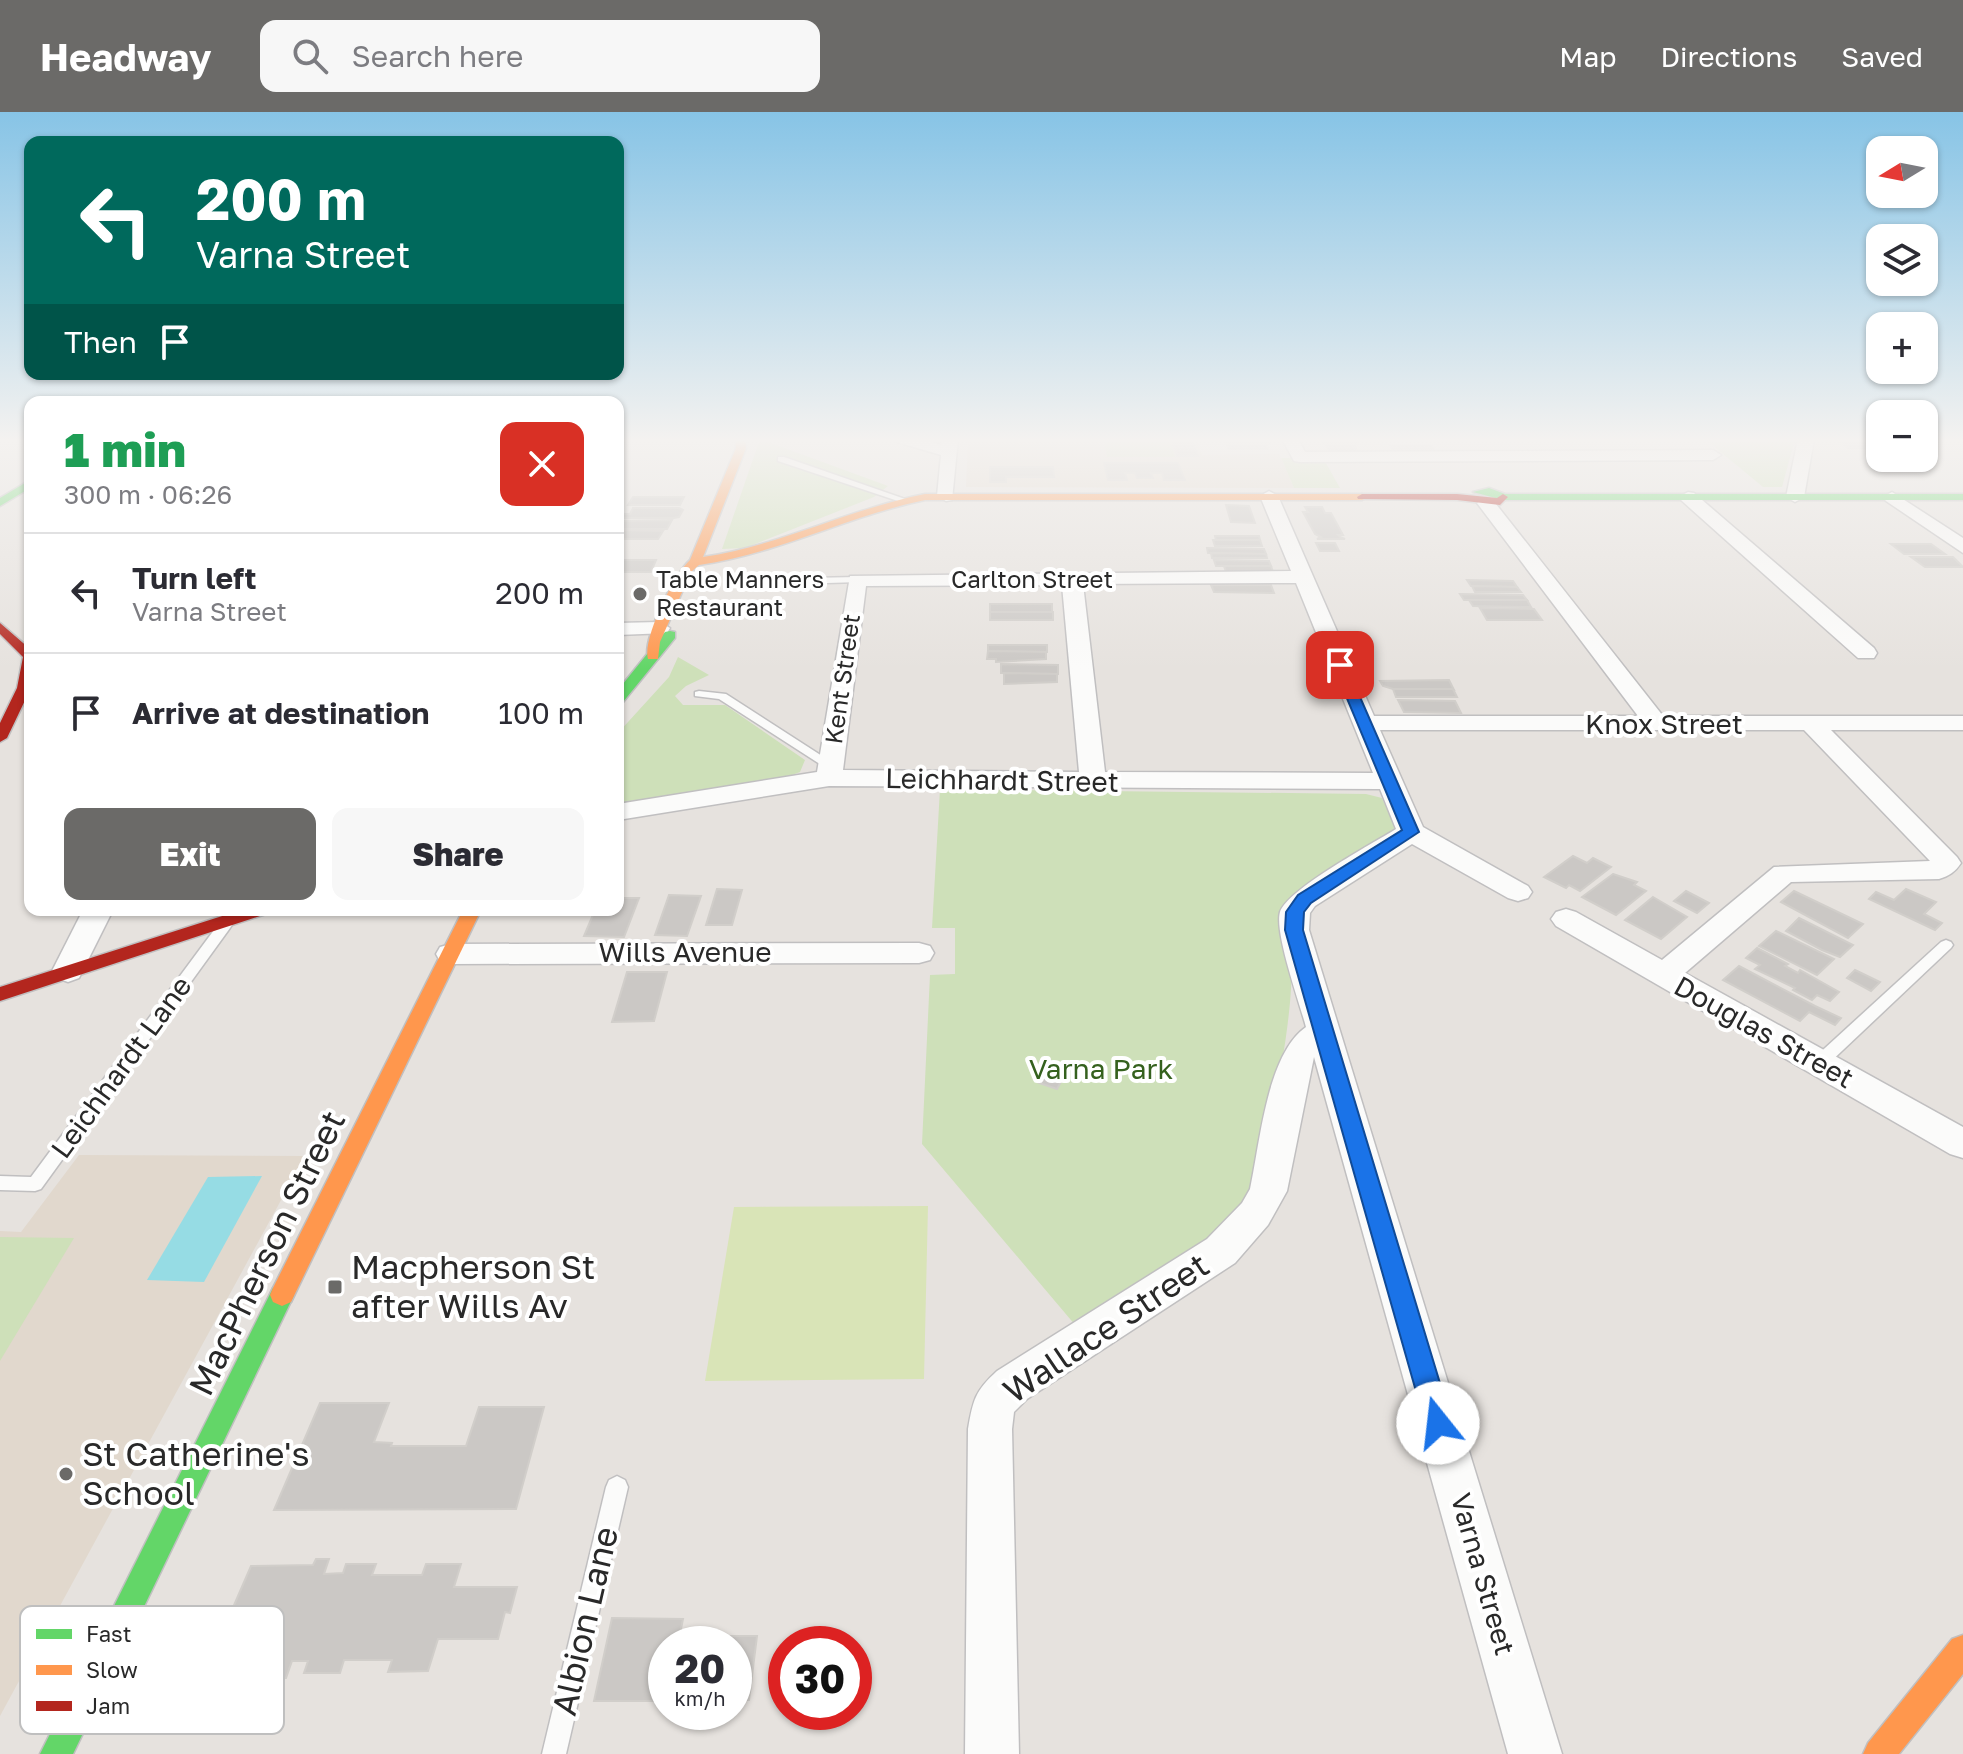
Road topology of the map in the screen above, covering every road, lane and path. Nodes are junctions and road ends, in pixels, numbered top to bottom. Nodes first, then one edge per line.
1 (713, 516) edge
2 (857, 516) edge
3 (1277, 516) edge
4 (1502, 516) edge
5 (1709, 516) edge
6 (1918, 516) edge
7 (1963, 547) edge
8 (695, 562) junction
9 (1301, 577) junction
10 (857, 580) junction
11 (1072, 580) junction
12 (762, 582) dead end
13 (0, 627) edge
14 (659, 628) junction
15 (624, 629) edge
16 (24, 650) edge
17 (1866, 653) dead end
18 (653, 656) junction
19 (24, 690) edge
20 (624, 692) edge
21 (699, 694) dead end
22 (1365, 723) junction
23 (1810, 723) junction
24 (1963, 723) edge
25 (1657, 724) junction
26 (0, 738) edge
27 (830, 772) junction
28 (1093, 781) junction
29 (1389, 781) junction
30 (624, 811) edge
31 (1411, 832) junction
32 (1518, 892) dead end
33 (95, 916) edge
34 (242, 916) edge
35 (469, 916) edge
36 (1566, 919) dead end
37 (227, 921) junction
38 (1946, 945) dead end
39 (919, 953) dead end
40 (451, 954) junction
41 (68, 971) junction
42 (1663, 975) junction
43 (0, 994) edge
44 (1324, 1031) junction
45 (1819, 1063) junction
46 (1963, 1144) edge
47 (0, 1183) edge
48 (617, 1487) dead end
49 (129, 1606) edge
50 (1963, 1650) edge
51 (66, 1734) edge
52 (56, 1754) edge
53 (554, 1754) edge
54 (992, 1754) edge
55 (1535, 1754) edge
56 (1879, 1754) edge

1 - 8 main road
2 - 8 main road
3 - 9 street
4 - 25 street
5 - 17 street
6 - 7 street
8 - 14 main road
8 - 18 main road
9 - 11 street, Carlton Street
9 - 22 street
10 - 11 street, Carlton Street
10 - 12 lane, Carlton Street
10 - 27 street, Kent Street
11 - 28 street
13 - 16 main road
14 - 15 street
14 - 18 main road
18 - 20 main road
19 - 26 main road
21 - 27 lane
22 - 25 street, Knox Street
22 - 29 street
23 - 24 street, Knox Street
23 - 25 street, Knox Street
23 - 42 street
27 - 28 street, Leichhardt Street
27 - 30 street, Leichhardt Street
28 - 29 street, Leichhardt Street
29 - 31 street
31 - 32 street
31 - 44 street, Varna Street
33 - 41 street
34 - 37 main road
35 - 40 main road, MacPherson Street
36 - 42 street, Douglas Street
37 - 41 main road
37 - 47 lane, Leichhardt Lane
38 - 45 lane
39 - 40 street, Wills Avenue
40 - 49 main road, MacPherson Street
41 - 43 main road
42 - 45 street, Douglas Street
44 - 54 street, Wallace Street
44 - 55 street, Varna Street
45 - 46 street, Douglas Street
48 - 53 lane, Albion Lane
50 - 56 main road
51 - 52 main road, MacPherson Street

